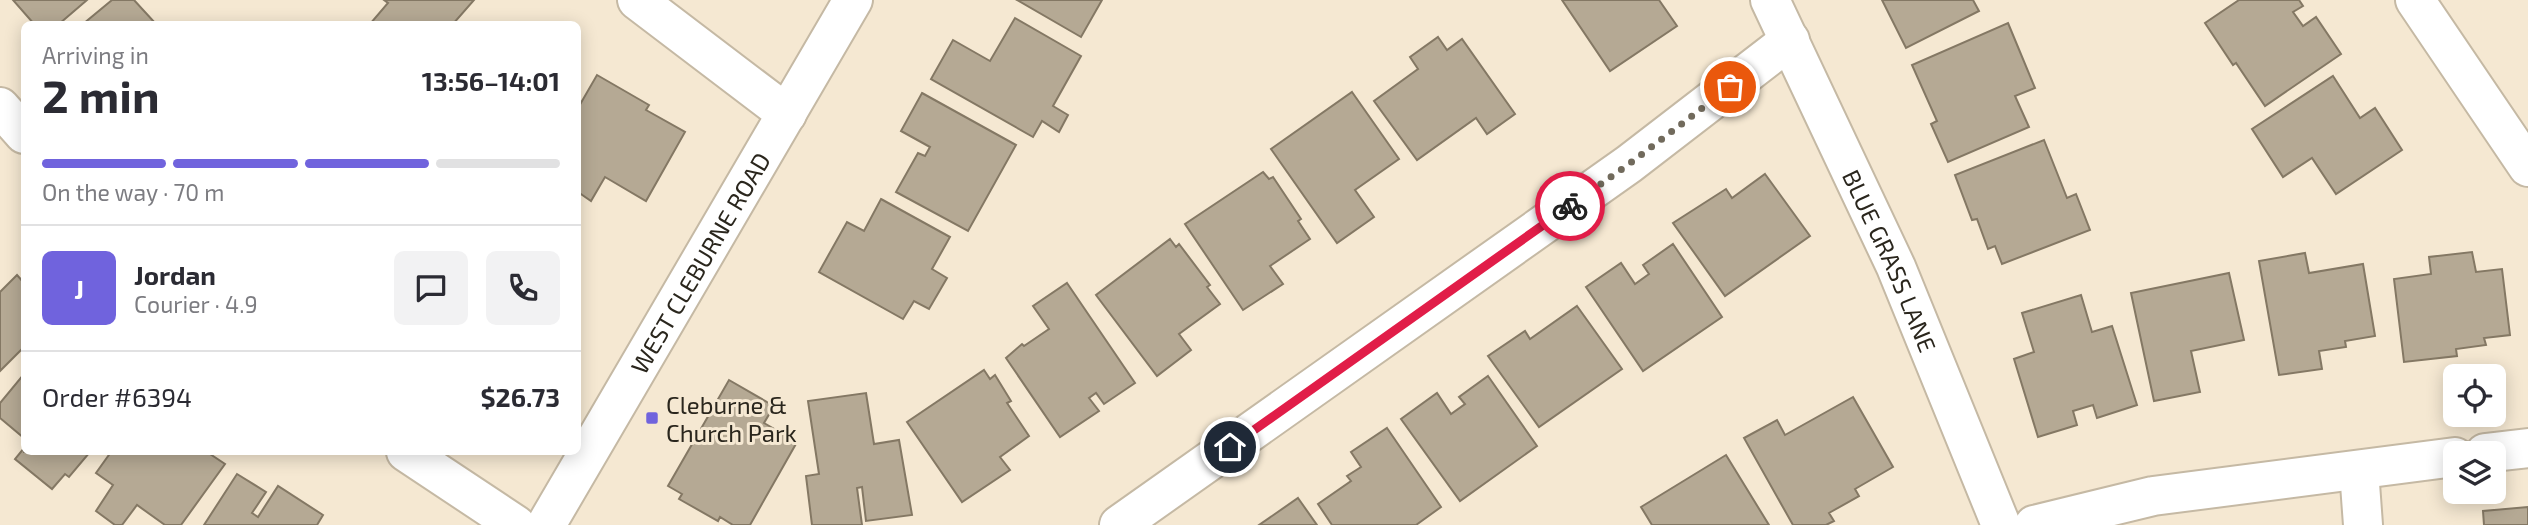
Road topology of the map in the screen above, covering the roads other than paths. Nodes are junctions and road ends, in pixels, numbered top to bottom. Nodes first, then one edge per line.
1 (637, 0) edge
2 (853, 0) edge
3 (1770, 0) edge
4 (2416, 0) edge
5 (1790, 40) junction
6 (0, 107) edge
7 (787, 114) junction
8 (21, 131) edge
9 (2528, 167) edge
10 (2528, 448) edge
11 (2506, 451) edge
12 (411, 455) edge
13 (2443, 459) edge
14 (2359, 470) junction
15 (516, 525) edge
16 (546, 525) edge
17 (1119, 525) edge
18 (2001, 525) edge
19 (2034, 525) edge
20 (2363, 525) edge

1 - 7 street
2 - 7 street, WEST CLEBURNE ROAD
3 - 5 street, BLUE GRASS LANE
4 - 9 street
5 - 17 street
5 - 18 street, BLUE GRASS LANE
6 - 8 street
7 - 16 street, WEST CLEBURNE ROAD
10 - 11 street
12 - 15 street
13 - 14 street
14 - 19 street
14 - 20 street

